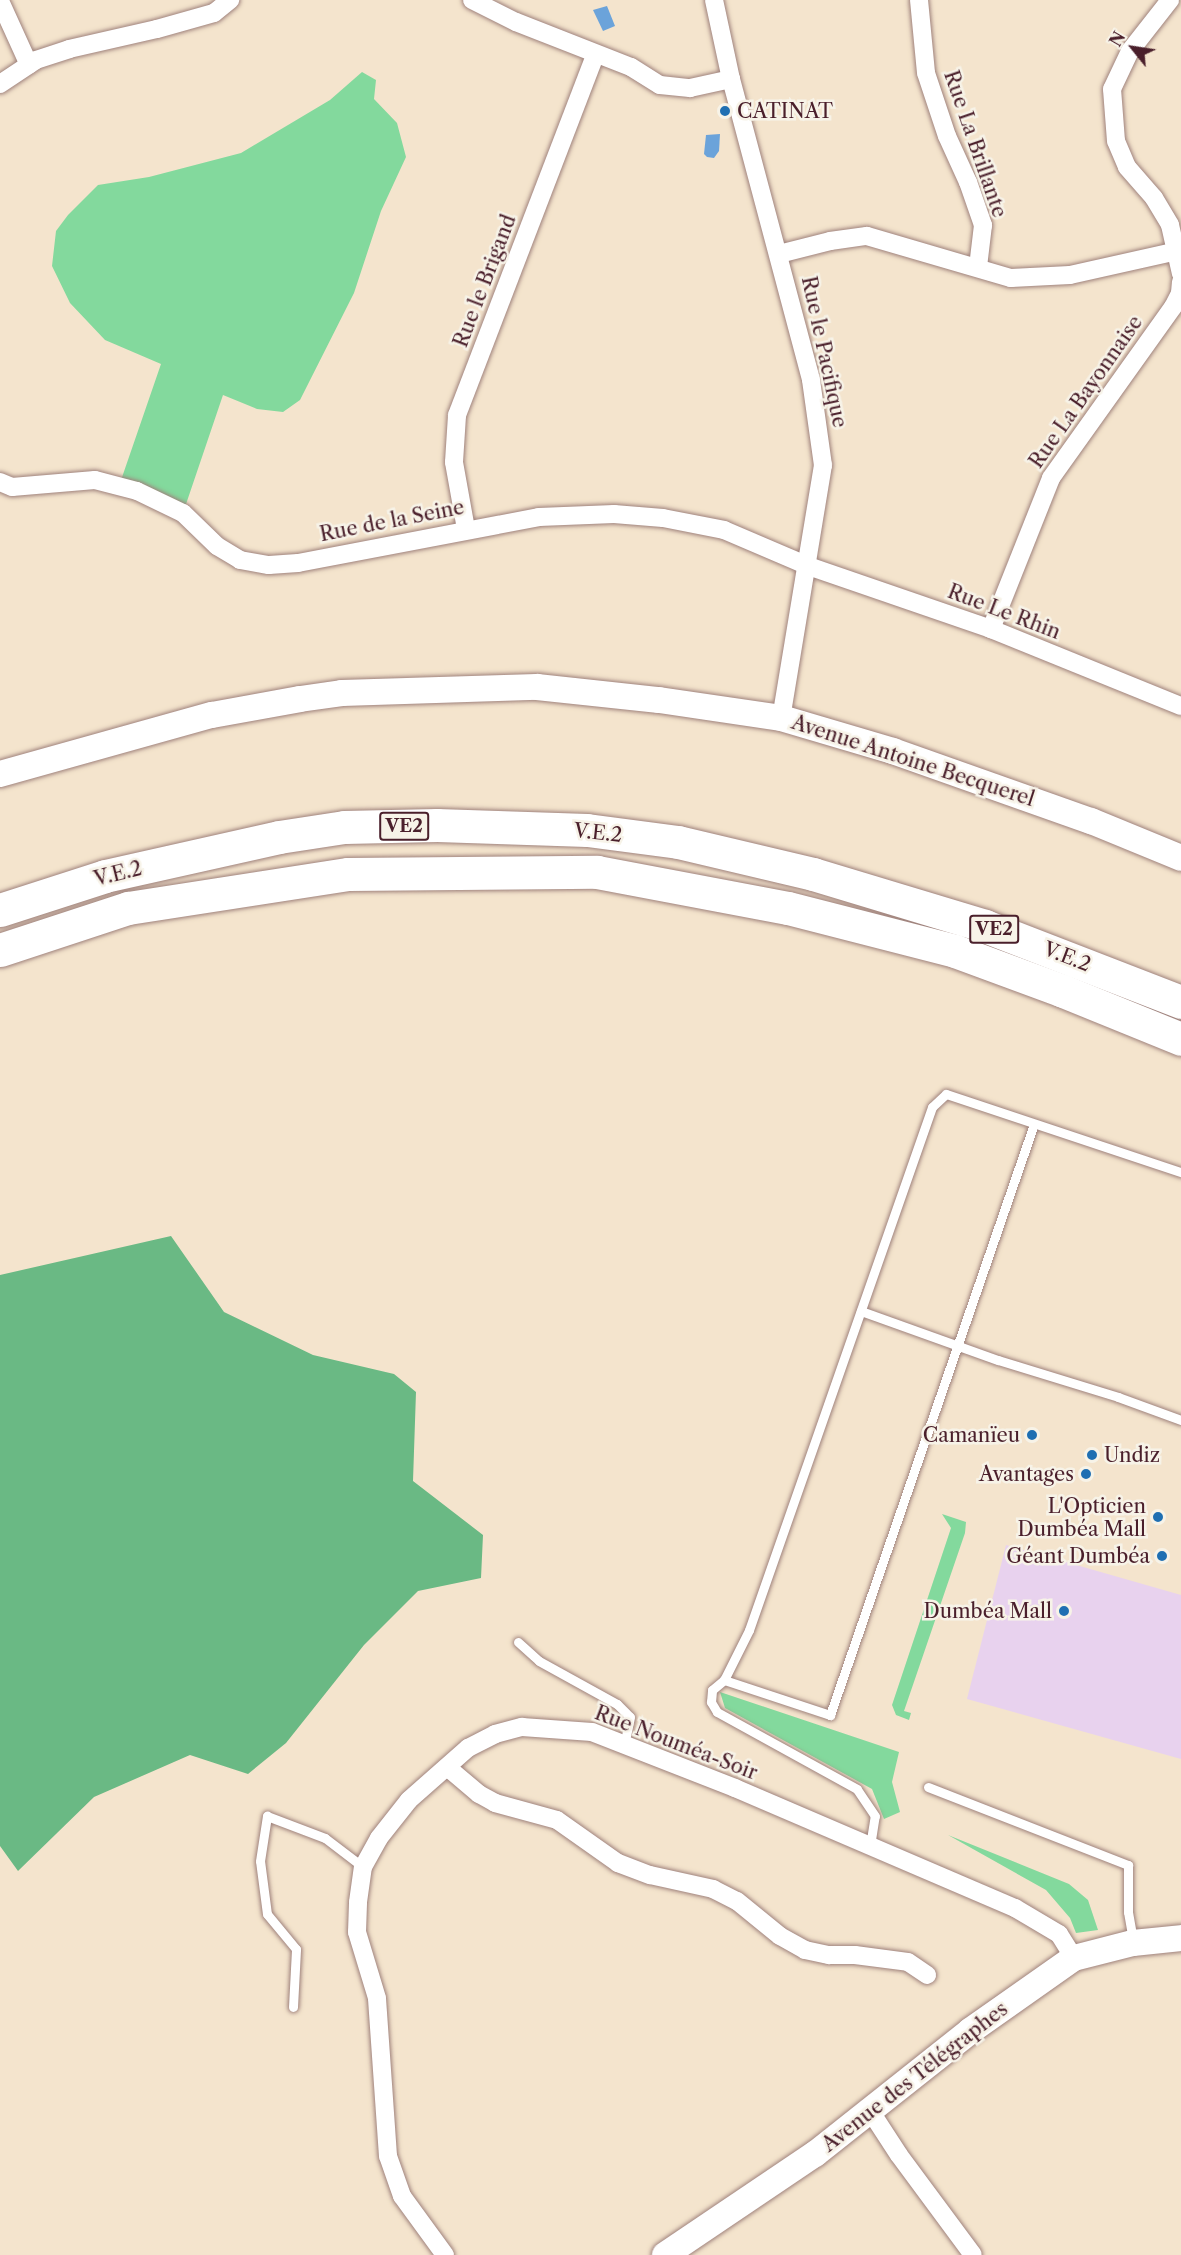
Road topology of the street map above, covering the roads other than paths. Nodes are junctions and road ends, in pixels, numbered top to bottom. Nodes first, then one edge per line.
1 (230, 0) edge
2 (472, 0) edge
3 (714, 0) edge
4 (919, 0) edge
5 (1170, 0) edge
6 (0, 1) edge
7 (595, 55) junction
8 (29, 65) junction
9 (731, 79) junction
10 (0, 84) edge
11 (1177, 251) junction
12 (779, 254) junction
13 (978, 267) junction
14 (1181, 274) edge
15 (1181, 282) edge
16 (0, 482) edge
17 (466, 529) junction
18 (808, 566) junction
19 (990, 629) junction
20 (1181, 706) edge
21 (781, 718) junction
22 (0, 774) edge
23 (1181, 858) edge
24 (0, 910) edge
25 (0, 950) edge
26 (1177, 1001) edge
27 (1140, 1024) junction
28 (1181, 1039) edge
29 (1181, 1049) edge
30 (1034, 1124) junction
31 (1181, 1172) edge
32 (861, 1311) junction
33 (958, 1346) junction
34 (1181, 1420) edge
35 (518, 1642) dead end
36 (724, 1680) junction
37 (624, 1745) junction
38 (447, 1767) junction
39 (928, 1787) dead end
40 (870, 1846) junction
41 (363, 1867) junction
42 (1181, 1938) edge
43 (1133, 1943) junction
44 (1074, 1958) junction
45 (927, 1975) dead end
46 (293, 2007) dead end
47 (871, 2112) junction
48 (446, 2255) edge
49 (665, 2255) edge
50 (973, 2255) edge

1 - 8 street
2 - 7 street
3 - 9 street, Rue le Pacifique
4 - 13 street, Rue La Brillante
5 - 11 street
6 - 8 street
7 - 9 street
7 - 17 street, Rue le Brigand
8 - 10 street
9 - 12 street, Rue le Pacifique
11 - 13 street
11 - 14 street
12 - 13 street
12 - 18 street, Rue le Pacifique
15 - 19 street, Rue La Bayonnaise
16 - 17 street, Rue de la Seine
17 - 18 street, Rue de la Seine
18 - 19 street, Rue Le Rhin
18 - 21 street, Rue le Pacifique
19 - 20 street, Rue Le Rhin
21 - 22 street, Avenue Antoine Becquerel
21 - 23 street, Avenue Antoine Becquerel
24 - 26 highway, V.E.2 / VE2
25 - 27 highway, V.E.2 / VE2
27 - 28 highway, V.E.2 / VE2
27 - 29 highway
30 - 31 lane
30 - 32 lane
30 - 33 lane
32 - 33 lane
32 - 36 lane
33 - 34 lane
33 - 36 lane
35 - 37 lane
36 - 40 lane
37 - 38 street, Rue Nouméa-Soir
37 - 40 street, Rue Nouméa-Soir
38 - 41 street, Rue Nouméa-Soir
38 - 45 street
39 - 43 lane
40 - 44 street, Rue Nouméa-Soir
41 - 46 lane
41 - 48 street, Rue Nouméa-Soir
42 - 43 street, Avenue des Télégraphes
43 - 44 street, Avenue des Télégraphes
44 - 47 street, Avenue des Télégraphes
47 - 49 street, Avenue des Télégraphes
47 - 50 street

